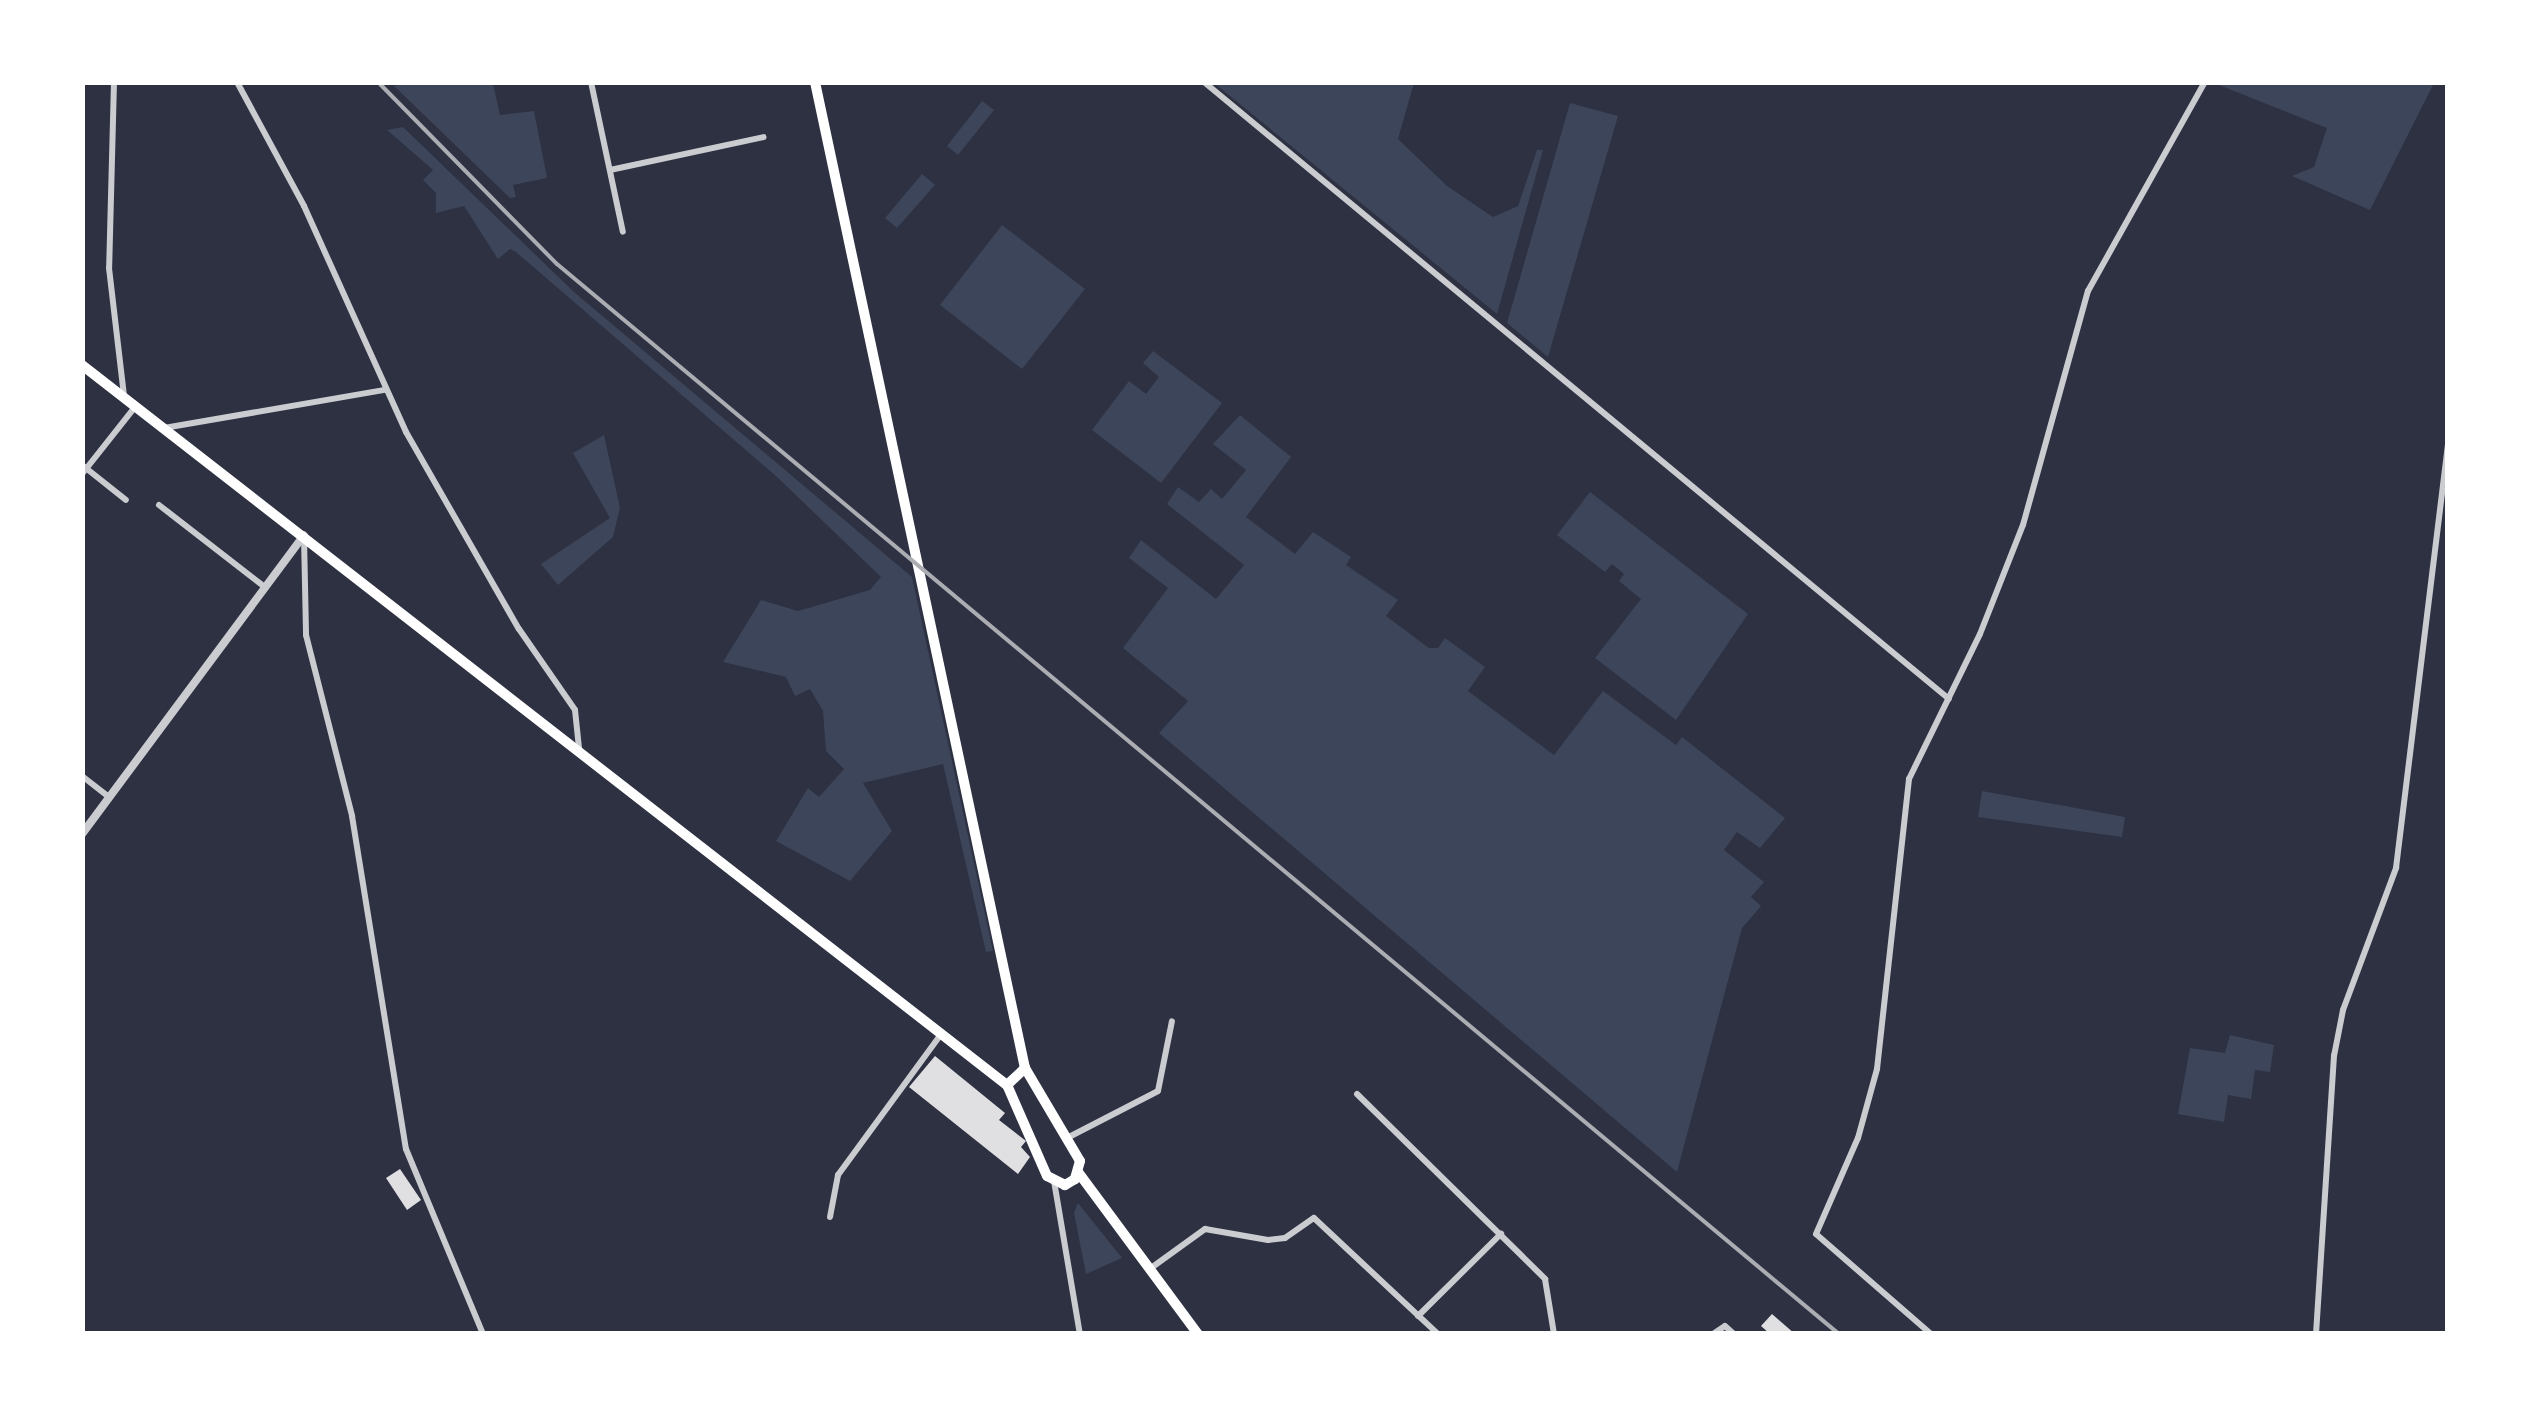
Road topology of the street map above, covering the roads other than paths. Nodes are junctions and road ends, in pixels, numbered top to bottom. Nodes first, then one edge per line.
1 (114, 82) edge
2 (237, 82) edge
3 (591, 82) edge
4 (815, 82) edge
5 (1204, 82) edge
6 (2205, 82) edge
7 (764, 137) dead end
8 (610, 170) junction
9 (623, 232) dead end
10 (82, 365) edge
11 (385, 390) junction
12 (124, 398) junction
13 (135, 407) junction
14 (163, 429) junction
15 (2448, 442) edge
16 (84, 469) edge
17 (126, 500) dead end
18 (159, 505) dead end
19 (304, 535) junction
20 (262, 585) junction
21 (1948, 699) junction
22 (579, 748) junction
23 (82, 776) edge
24 (109, 797) junction
25 (82, 834) edge
26 (1172, 1021) dead end
27 (939, 1036) junction
28 (1025, 1068) junction
29 (1007, 1085) junction
30 (1357, 1094) dead end
31 (1066, 1138) junction
32 (1078, 1172) junction
33 (1054, 1181) junction
34 (830, 1216) dead end
35 (1500, 1234) junction
36 (1151, 1268) junction
37 (1418, 1316) junction
38 (484, 1334) edge
39 (1080, 1334) edge
40 (1198, 1334) edge
41 (1438, 1334) edge
42 (1554, 1334) edge
43 (1712, 1334) edge
44 (1734, 1334) edge
45 (1930, 1334) edge
46 (2316, 1334) edge

1 - 12 street
2 - 11 street
3 - 8 street
4 - 28 main road
5 - 21 street
6 - 21 street
7 - 8 street
8 - 9 street
10 - 12 main road
11 - 14 street
11 - 22 street
12 - 13 main road
13 - 14 main road
13 - 16 street
14 - 19 main road
15 - 46 street
16 - 17 street
18 - 20 street
19 - 20 street
19 - 22 main road
19 - 38 street
20 - 24 street
21 - 45 street
22 - 27 main road
23 - 24 street
24 - 25 street
26 - 31 street
27 - 29 main road
27 - 34 street
28 - 29 main road
28 - 31 main road
29 - 33 main road
30 - 35 street
31 - 32 main road
32 - 33 main road
32 - 36 main road
33 - 39 street
35 - 37 street
35 - 42 street
36 - 37 street
36 - 40 main road
37 - 41 street
43 - 44 street

